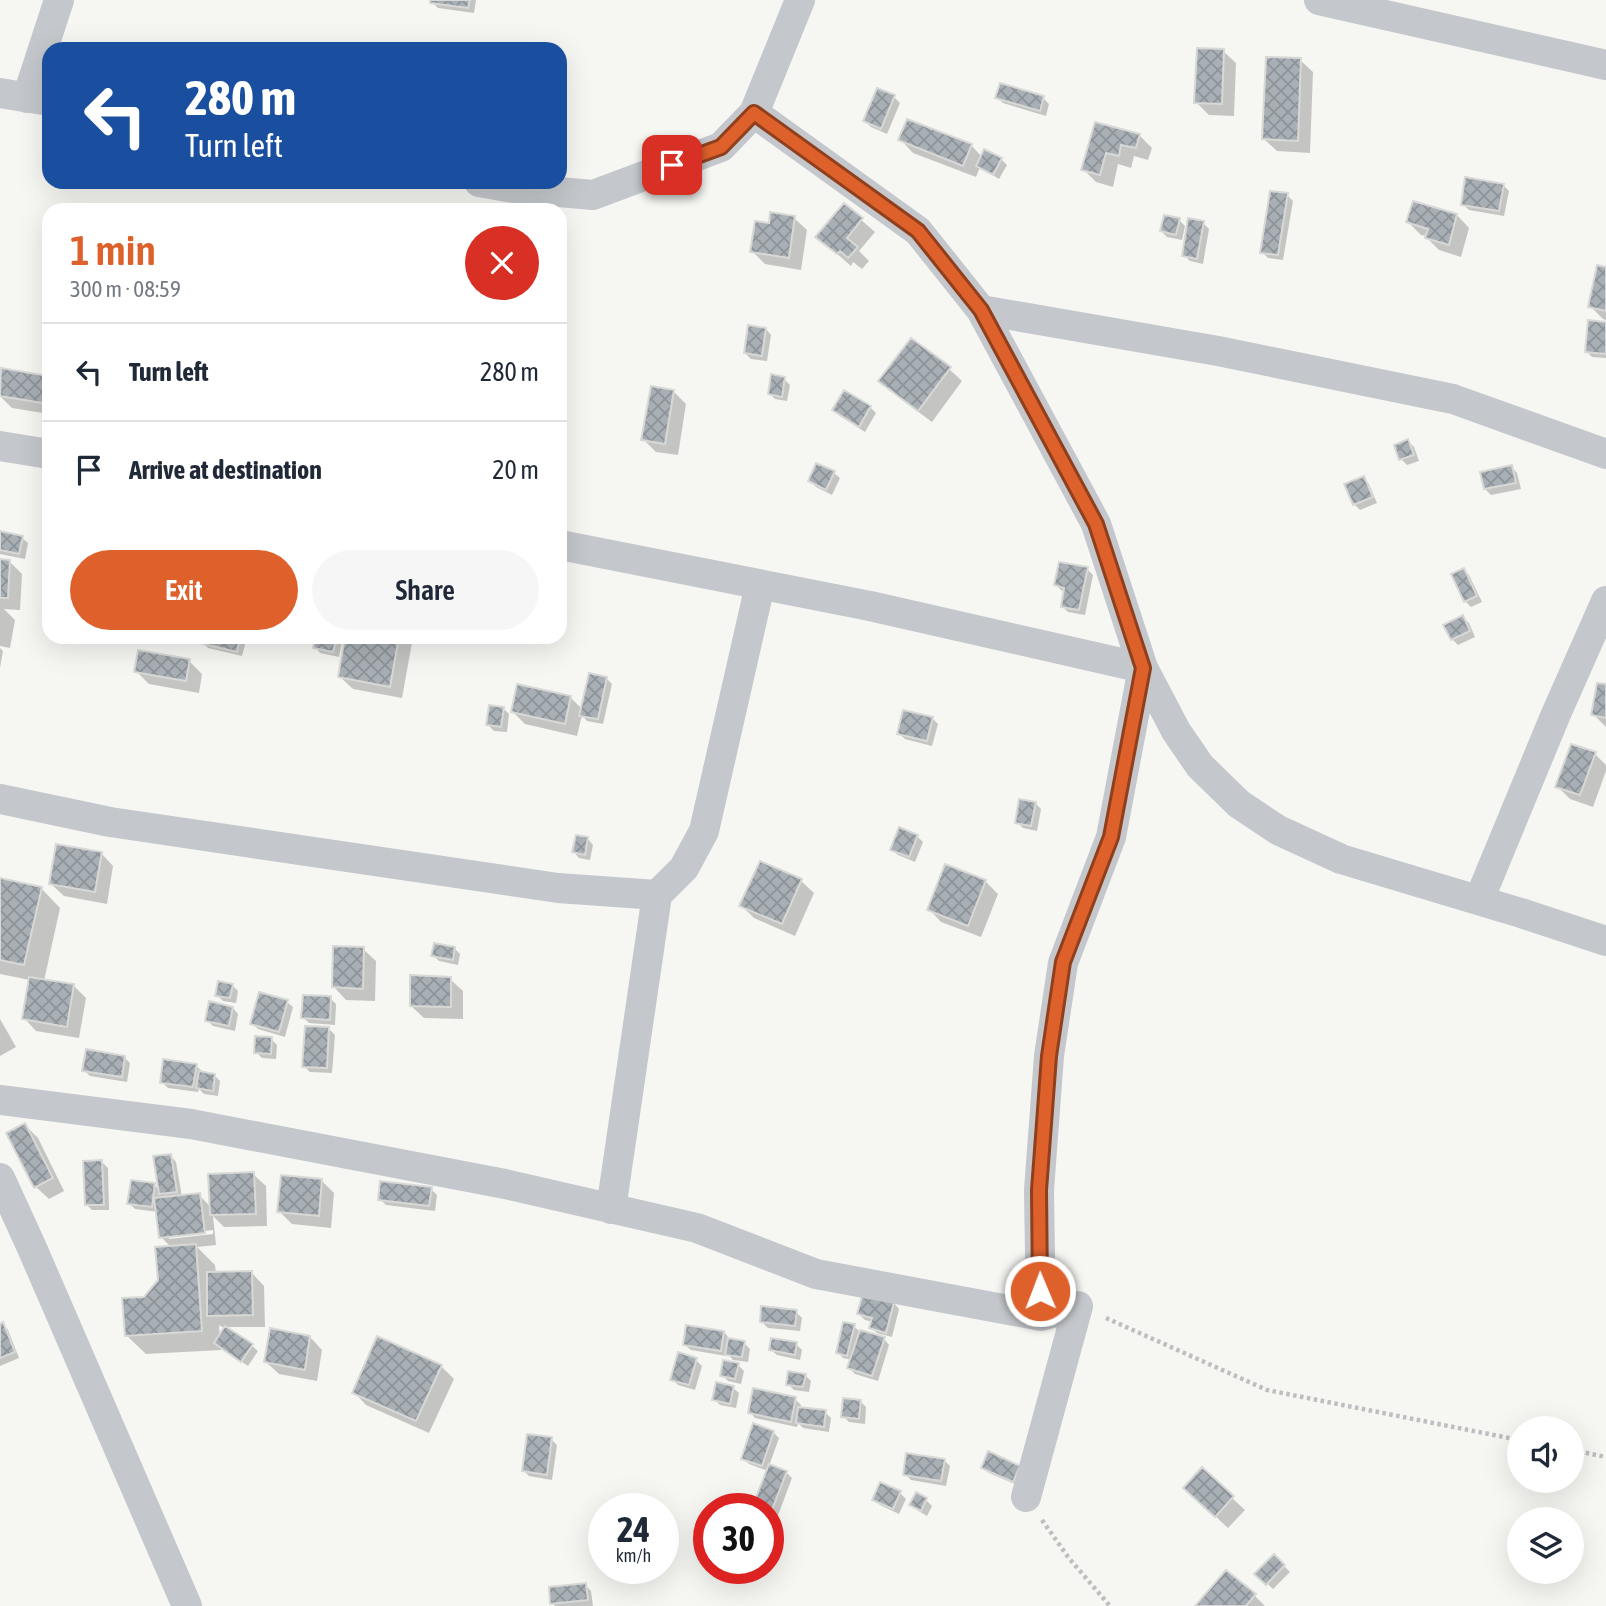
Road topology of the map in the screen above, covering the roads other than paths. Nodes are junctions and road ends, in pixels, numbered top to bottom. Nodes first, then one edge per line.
1 (59, 0) edge
2 (800, 0) edge
3 (1319, 0) edge
4 (44, 42) edge
5 (42, 48) edge
6 (1606, 65) edge
7 (25, 97) edge
8 (754, 113) junction
9 (524, 189) edge
10 (981, 310) junction
11 (0, 446) edge
12 (42, 453) edge
13 (1606, 454) edge
14 (567, 546) edge
15 (760, 584) junction
16 (1606, 601) edge
17 (1143, 668) junction
18 (0, 799) edge
19 (657, 895) junction
20 (1479, 900) junction
21 (1606, 941) edge
22 (0, 1100) edge
23 (0, 1178) edge
24 (611, 1209) junction
25 (1041, 1316) junction
26 (1026, 1497) road end
27 (187, 1606) edge

1 - 4 street
2 - 8 street
3 - 6 street
5 - 7 street
8 - 9 street
8 - 10 street
10 - 13 street
10 - 17 street
11 - 12 street
14 - 15 street
15 - 17 street
15 - 19 street
16 - 20 street
17 - 20 street
17 - 25 street
18 - 19 street
19 - 24 street
20 - 21 street
22 - 24 street
23 - 27 street
24 - 25 street
25 - 26 street

